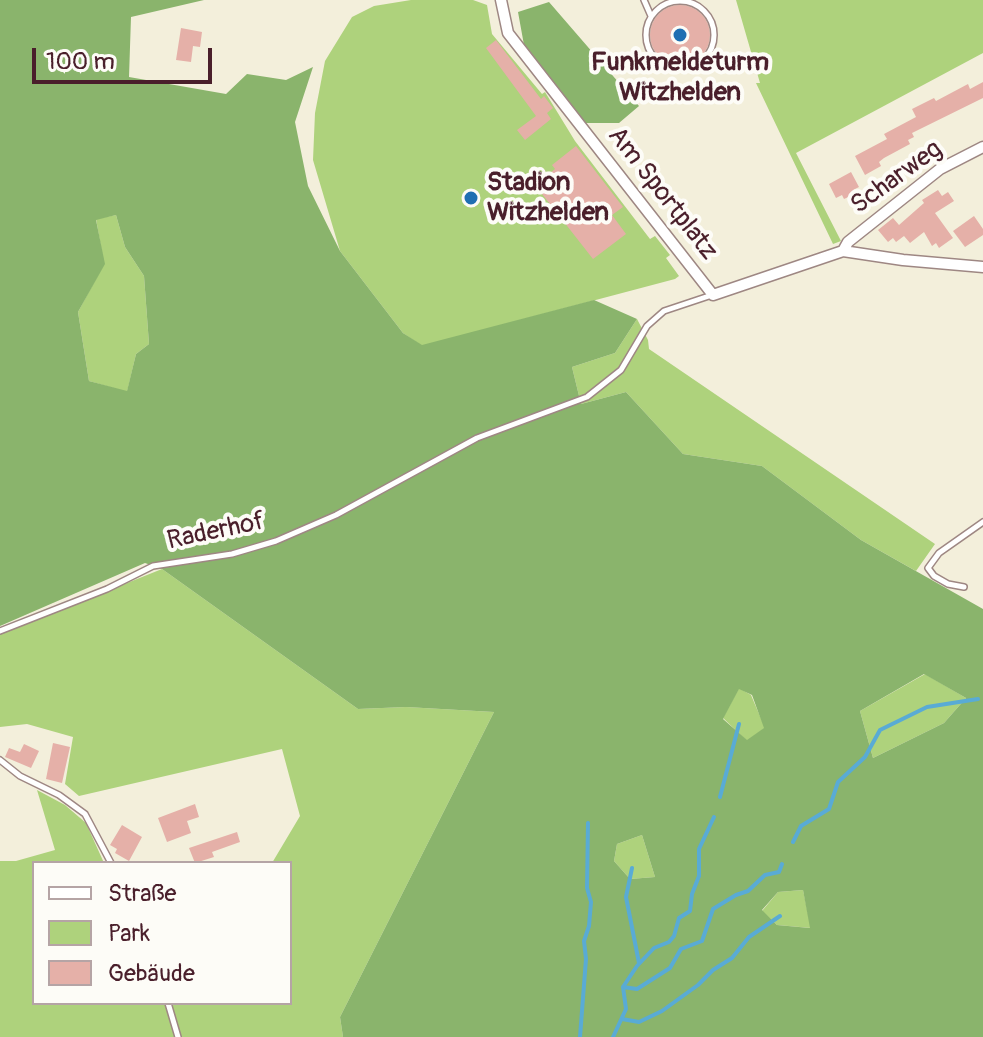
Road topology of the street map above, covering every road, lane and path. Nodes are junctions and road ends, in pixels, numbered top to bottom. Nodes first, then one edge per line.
1 (501, 0) edge
2 (644, 0) edge
3 (651, 16) junction
4 (983, 147) edge
5 (843, 251) junction
6 (983, 267) edge
7 (713, 295) junction
8 (983, 522) edge
9 (964, 587) dead end
10 (0, 631) edge
11 (0, 760) edge
12 (110, 861) edge
13 (169, 1005) edge
14 (178, 1037) edge

1 - 7 street, Am Sportplatz
2 - 3 lane
3 - 3 lane
4 - 5 street, Scharweg
5 - 6 street, Scharweg
5 - 7 street, Scharweg
7 - 10 lane, Raderhof
8 - 9 lane
11 - 12 lane
13 - 14 lane

